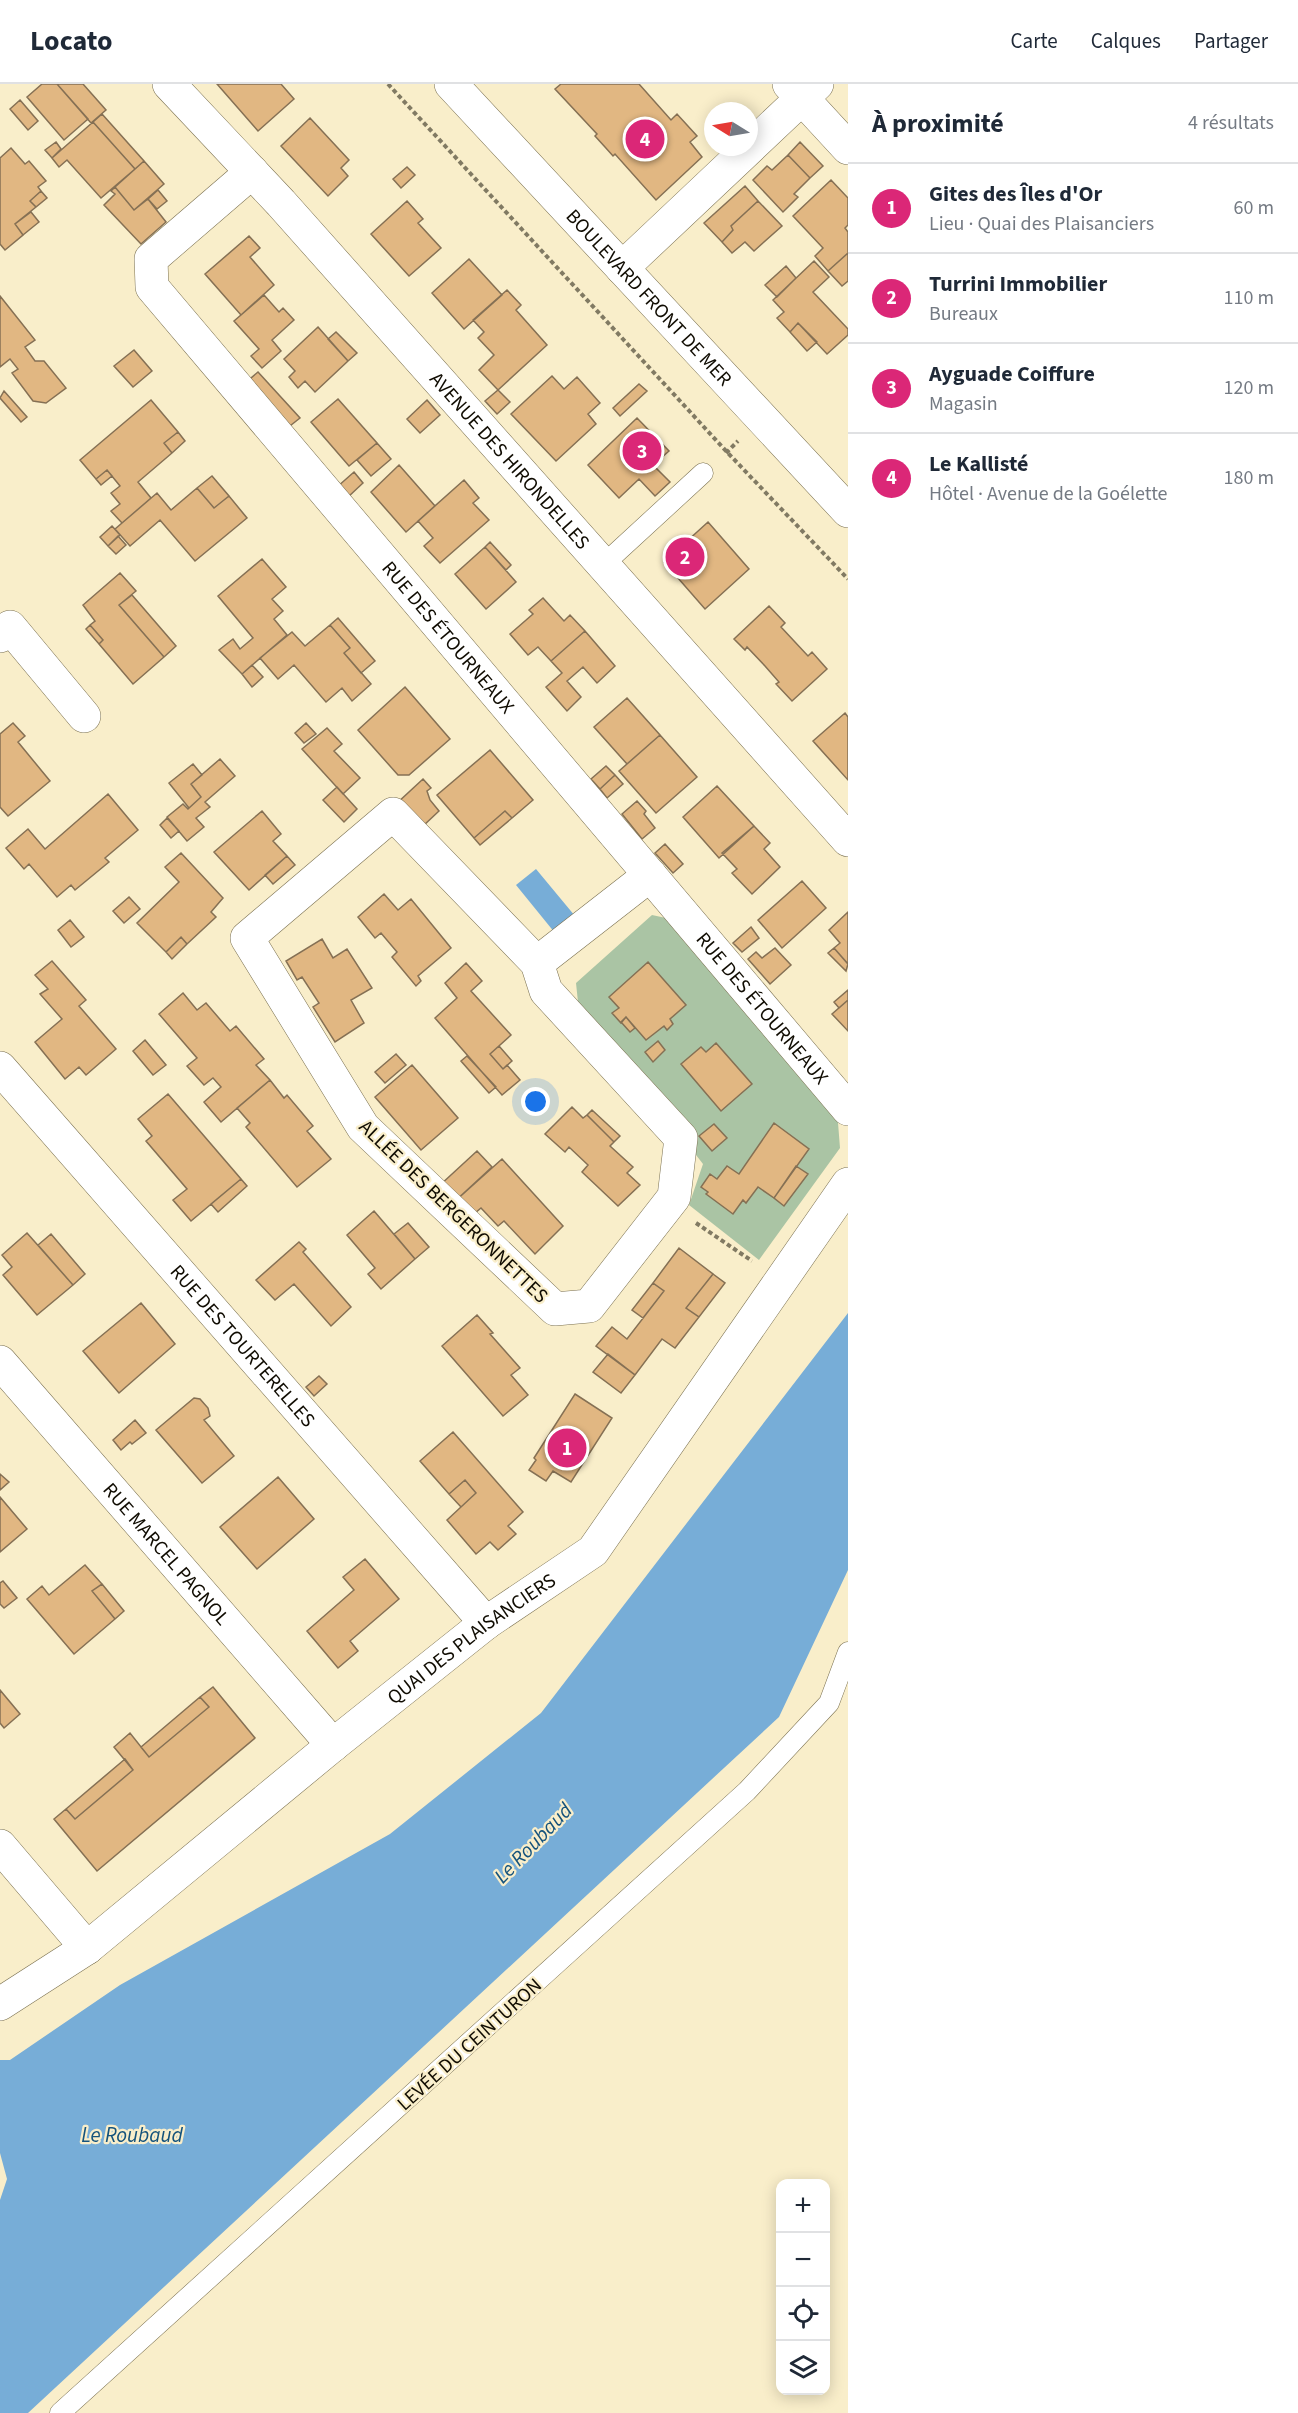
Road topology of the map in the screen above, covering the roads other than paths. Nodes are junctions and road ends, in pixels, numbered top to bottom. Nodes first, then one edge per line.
1 (169, 84) edge
2 (451, 84) edge
3 (803, 89) edge
4 (848, 148) edge
5 (252, 172) junction
6 (622, 268) junction
7 (703, 473) road end
8 (848, 511) edge
9 (603, 565) junction
10 (0, 636) edge
11 (84, 716) dead end
12 (848, 840) edge
13 (650, 875) junction
14 (537, 963) junction
15 (0, 1068) edge
16 (848, 1109) edge
17 (848, 1184) edge
18 (0, 1362) edge
19 (486, 1623) junction
20 (848, 1652) edge
21 (333, 1744) junction
22 (0, 1846) edge
23 (87, 1948) junction
24 (0, 2004) edge
25 (60, 2413) edge

1 - 5 street, AVENUE DES HIRONDELLES
2 - 6 street, BOULEVARD FRONT DE MER
3 - 4 street
3 - 6 street
5 - 9 street, AVENUE DES HIRONDELLES
5 - 13 street, RUE DES ÉTOURNEAUX
6 - 8 street, BOULEVARD FRONT DE MER
7 - 9 lane
9 - 12 street, AVENUE DES HIRONDELLES
10 - 11 street
13 - 14 street
13 - 16 street, RUE DES ÉTOURNEAUX
14 - 14 street, ALLÉE DES BERGERONNETTES
15 - 19 street, RUE DES TOURTERELLES
17 - 19 street, QUAI DES PLAISANCIERS
18 - 21 street, RUE MARCEL PAGNOL
19 - 21 street, QUAI DES PLAISANCIERS
20 - 25 lane, LEVÉE DU CEINTURON
21 - 23 street, QUAI DES PLAISANCIERS
22 - 23 street
23 - 24 street, QUAI DES PLAISANCIERS

